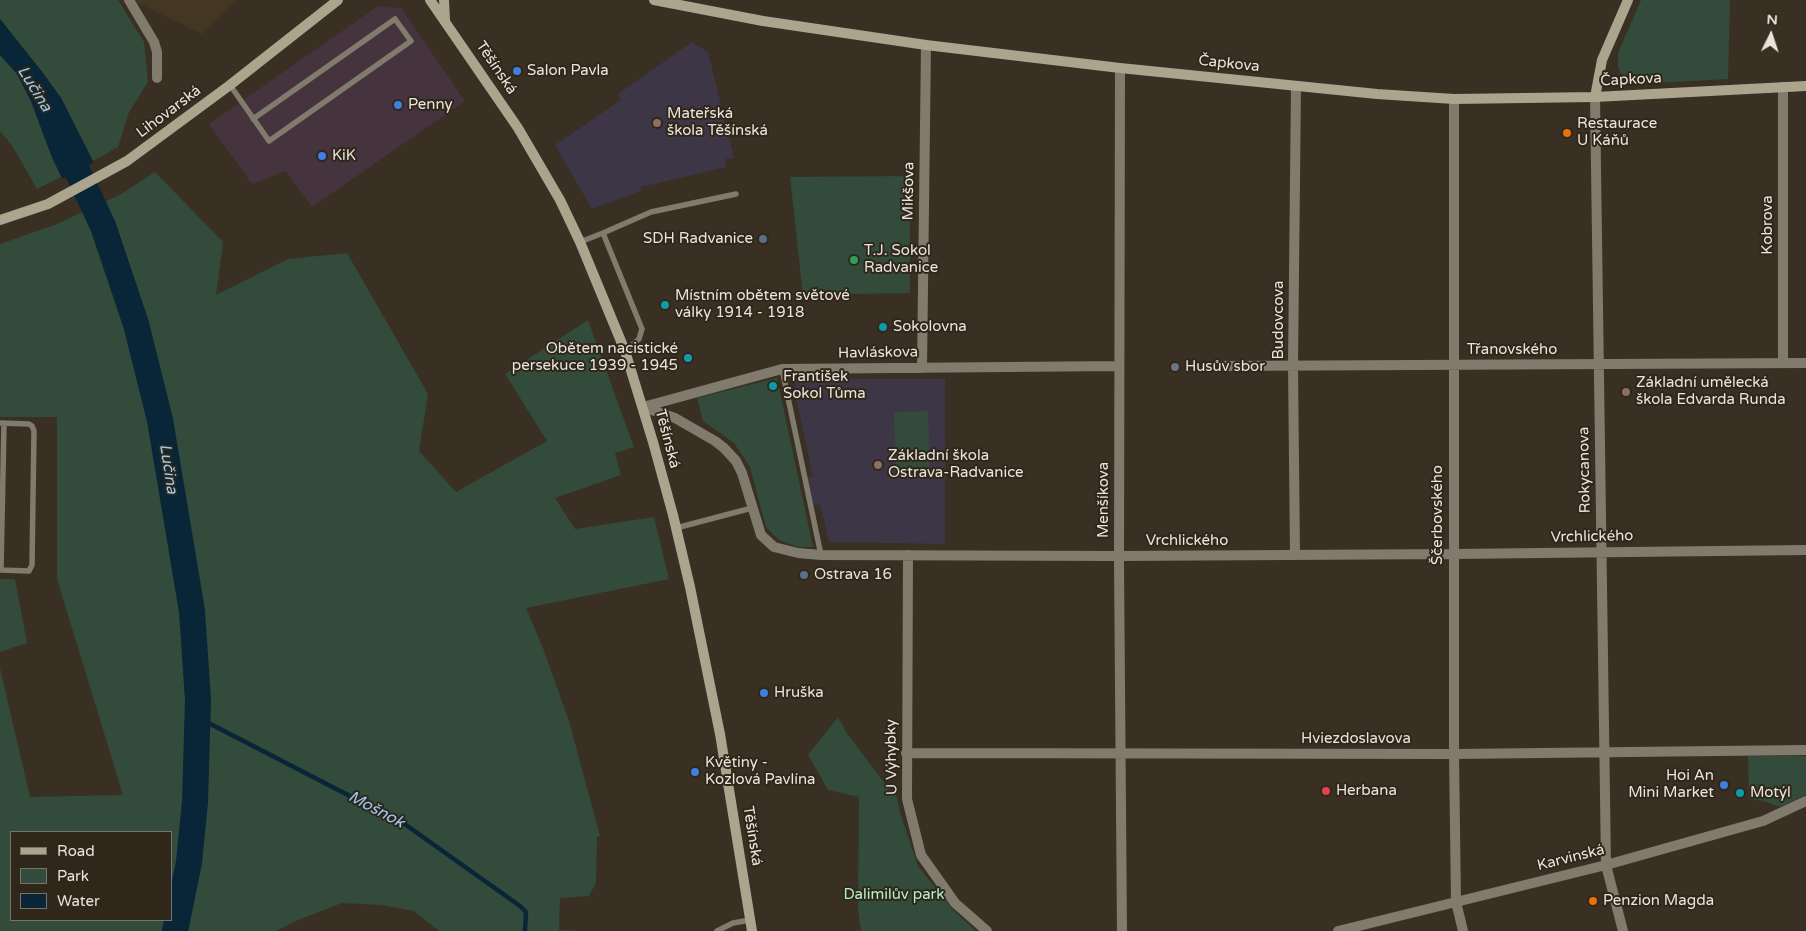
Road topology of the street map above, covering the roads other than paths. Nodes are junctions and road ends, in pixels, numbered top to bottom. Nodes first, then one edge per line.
1 (129, 0) edge
2 (338, 0) edge
3 (430, 0) edge
4 (444, 0) edge
5 (654, 0) edge
6 (1628, 0) edge
7 (445, 21) junction
8 (926, 45) junction
9 (1120, 68) junction
10 (157, 78) dead end
11 (230, 85) junction
12 (1296, 86) junction
13 (1806, 86) edge
14 (1783, 87) junction
15 (1595, 98) junction
16 (1454, 99) junction
17 (254, 119) junction
18 (736, 194) dead end
19 (0, 220) edge
20 (603, 233) junction
21 (580, 242) junction
22 (625, 352) junction
23 (1783, 363) junction
24 (1806, 363) edge
25 (1598, 365) junction
26 (1119, 366) junction
27 (1219, 366) dead end
28 (1294, 366) junction
29 (1453, 366) junction
30 (922, 368) junction
31 (782, 369) junction
32 (643, 407) junction
33 (2, 423) edge
34 (752, 508) junction
35 (676, 528) junction
36 (1806, 550) edge
37 (1601, 552) junction
38 (1452, 554) junction
39 (820, 555) junction
40 (908, 555) junction
41 (1295, 555) junction
42 (1119, 556) junction
43 (0, 570) edge
44 (1806, 750) edge
45 (1604, 752) junction
46 (906, 753) junction
47 (1120, 754) junction
48 (1454, 754) junction
49 (1806, 801) edge
50 (1606, 865) junction
51 (1456, 902) junction
52 (750, 920) junction
53 (717, 931) edge
54 (752, 931) edge
55 (987, 931) edge
56 (1122, 931) edge
57 (1338, 931) edge
58 (1463, 931) edge
59 (1623, 931) edge

1 - 10 street
2 - 11 street, Lihovarská
3 - 7 street, Těšínská
4 - 7 street
5 - 8 street, Čapkova
6 - 15 street
7 - 21 street, Těšínská
8 - 9 street, Čapkova
8 - 30 street, Mikšova
9 - 12 street, Čapkova
9 - 26 street, Menšíkova
11 - 17 lane
11 - 19 street, Lihovarská
12 - 16 street, Čapkova
12 - 28 street, Budovcova
13 - 14 street, Čapkova
14 - 15 street, Čapkova
14 - 23 street, Kobrova
15 - 16 street, Čapkova
15 - 25 street, Rokycanova
16 - 29 street, Ščerbovského
17 - 17 lane
18 - 20 lane
20 - 21 lane
20 - 22 lane
21 - 22 street, Těšínská
22 - 32 street, Těšínská
23 - 24 street, Třanovského
23 - 25 street, Třanovského
25 - 29 street, Třanovského
25 - 37 street, Rokycanova
26 - 30 street, Havláskova
26 - 42 street, Menšíkova
27 - 28 street, Třanovského
28 - 29 street, Třanovského
28 - 41 street, Budovcova
29 - 38 street, Ščerbovského
30 - 31 street, Havláskova
31 - 32 street, Havláskova
31 - 39 lane
32 - 34 street, Vrchlického
32 - 35 street, Těšínská
33 - 43 lane
33 - 43 lane
34 - 35 lane
34 - 39 street, Vrchlického
35 - 52 street, Těšínská
36 - 37 street, Vrchlického
37 - 38 street, Vrchlického
37 - 45 street, Rokycanova
38 - 41 street, Vrchlického
38 - 48 street, Ščerbovského
39 - 40 street, Vrchlického
40 - 42 street, Vrchlického
40 - 46 street, U Výhybky
41 - 42 street, Vrchlického
42 - 47 street, Menšíkova
44 - 45 street, Hviezdoslavova
45 - 48 street, Hviezdoslavova
45 - 50 street, Rokycanova
46 - 47 street, Hviezdoslavova
46 - 55 street, U Výhybky
47 - 48 street, Hviezdoslavova
47 - 56 street, Menšíkova
48 - 51 street, Ščerbovského
49 - 50 street, Karvinská
50 - 51 street, Karvinská
50 - 59 street, Rokycanova
51 - 57 street, Karvinská
51 - 58 street, Ščerbovského
52 - 53 lane
52 - 54 street, Těšínská

